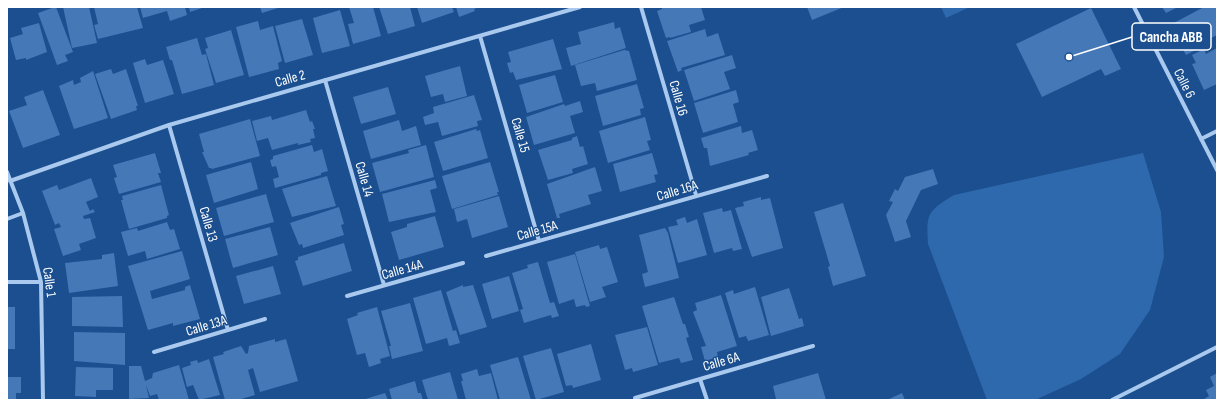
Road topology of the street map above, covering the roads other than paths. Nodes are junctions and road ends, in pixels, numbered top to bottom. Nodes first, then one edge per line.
1 (580, 7) edge
2 (641, 7) edge
3 (1134, 7) edge
4 (480, 36) junction
5 (325, 80) junction
6 (169, 124) junction
7 (1217, 131) edge
8 (1201, 139) junction
9 (1217, 170) edge
10 (7, 172) edge
11 (767, 176) dead end
12 (10, 181) junction
13 (696, 195) junction
14 (23, 213) junction
15 (7, 219) edge
16 (594, 226) joint
17 (539, 241) junction
18 (486, 256) dead end
19 (463, 263) dead end
20 (7, 282) edge
21 (41, 282) junction
22 (384, 285) junction
23 (347, 296) dead end
24 (265, 319) dead end
25 (228, 330) junction
26 (813, 346) dead end
27 (1217, 347) edge
28 (154, 352) dead end
29 (700, 379) junction
30 (635, 398) dead end
31 (43, 400) edge
32 (707, 400) edge
33 (1112, 400) edge

1 - 4 street, Calle 2
2 - 13 street, Calle 16
3 - 8 street, Calle 6
4 - 5 street, Calle 2
4 - 17 street, Calle 15
5 - 6 street, Calle 2
5 - 22 street, Calle 14
6 - 12 street, Calle 2
6 - 25 street, Calle 13
7 - 8 street
8 - 9 street, Calle 6
10 - 12 street, Calle 1
11 - 13 street, Calle 16A
12 - 14 street, Calle 1
13 - 16 street, Calle 16A
14 - 15 street
14 - 21 street, Calle 1
16 - 17 street, Calle 15A
17 - 18 street, Calle 15A
19 - 22 street, Calle 14A
20 - 21 street
21 - 31 street, Calle 1
22 - 23 street, Calle 14A
24 - 25 street, Calle 13A
25 - 28 street, Calle 13A
26 - 29 street, Calle 6A
27 - 33 street
29 - 30 street, Calle 6A
29 - 32 street

